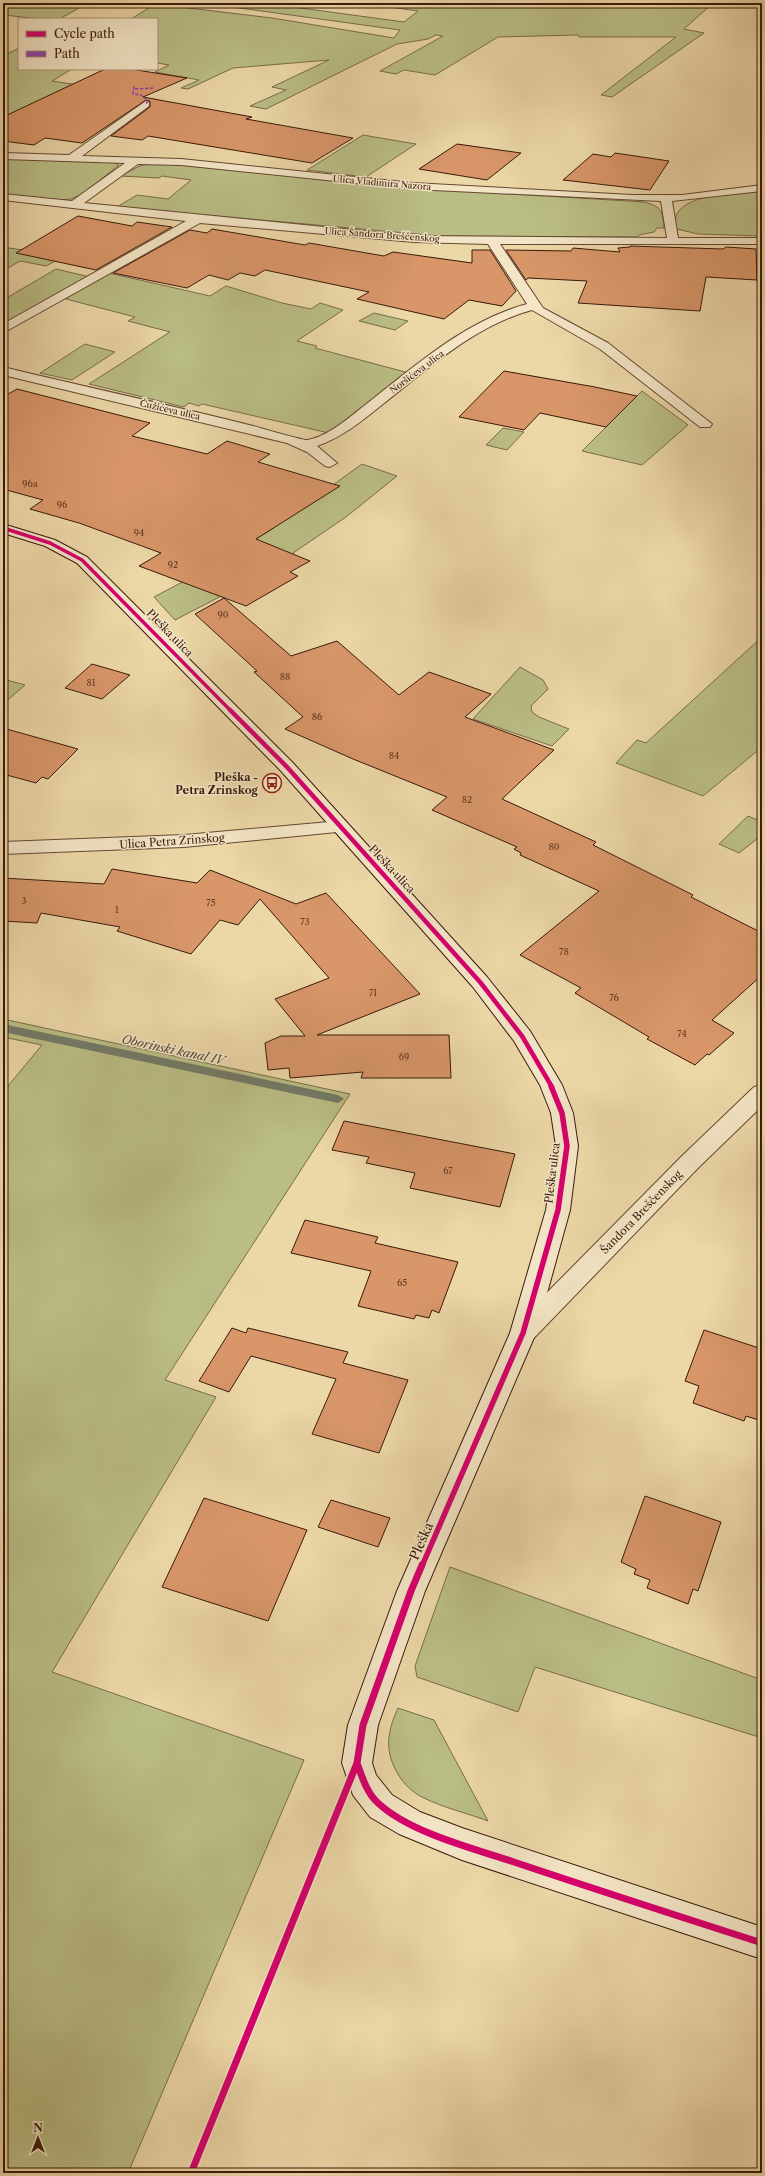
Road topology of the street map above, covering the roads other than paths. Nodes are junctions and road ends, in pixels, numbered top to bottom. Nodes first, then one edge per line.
1 (146, 104) dead end
2 (3, 156) edge
3 (72, 158) junction
4 (136, 160) junction
5 (762, 188) edge
6 (665, 198) junction
7 (6, 202) edge
8 (74, 205) junction
9 (198, 219) junction
10 (673, 239) junction
11 (762, 240) edge
12 (492, 242) junction
13 (534, 306) junction
14 (3, 329) edge
15 (3, 371) edge
16 (705, 424) dead end
17 (306, 446) junction
18 (330, 463) dead end
19 (3, 528) edge
20 (340, 827) junction
21 (3, 848) edge
22 (762, 1093) edge
23 (523, 1333) junction
24 (762, 1943) edge

1 - 3 street
2 - 3 street, Ulica Vladimira Nazora
3 - 4 street, Ulica Vladimira Nazora
4 - 6 street, Ulica Vladimira Nazora
4 - 8 street
5 - 6 street, Ulica Vladimira Nazora
6 - 10 street
7 - 8 street, Ulica Šandora Breščenskog
8 - 9 street, Ulica Šandora Breščenskog
9 - 12 street, Ulica Šandora Breščenskog
9 - 14 street
10 - 11 street, Ulica Šandora Breščenskog
10 - 12 street, Ulica Šandora Breščenskog
12 - 13 street
13 - 16 street
13 - 17 street, Noršićeva ulica
15 - 17 street, Čužićeva ulica
17 - 18 street, Čužićeva ulica
19 - 20 street, Pleška ulica
20 - 21 street, Ulica Petra Zrinskog
20 - 23 street, Pleška ulica
22 - 23 street, Šandora Breščenskog
23 - 24 street, Pleška

